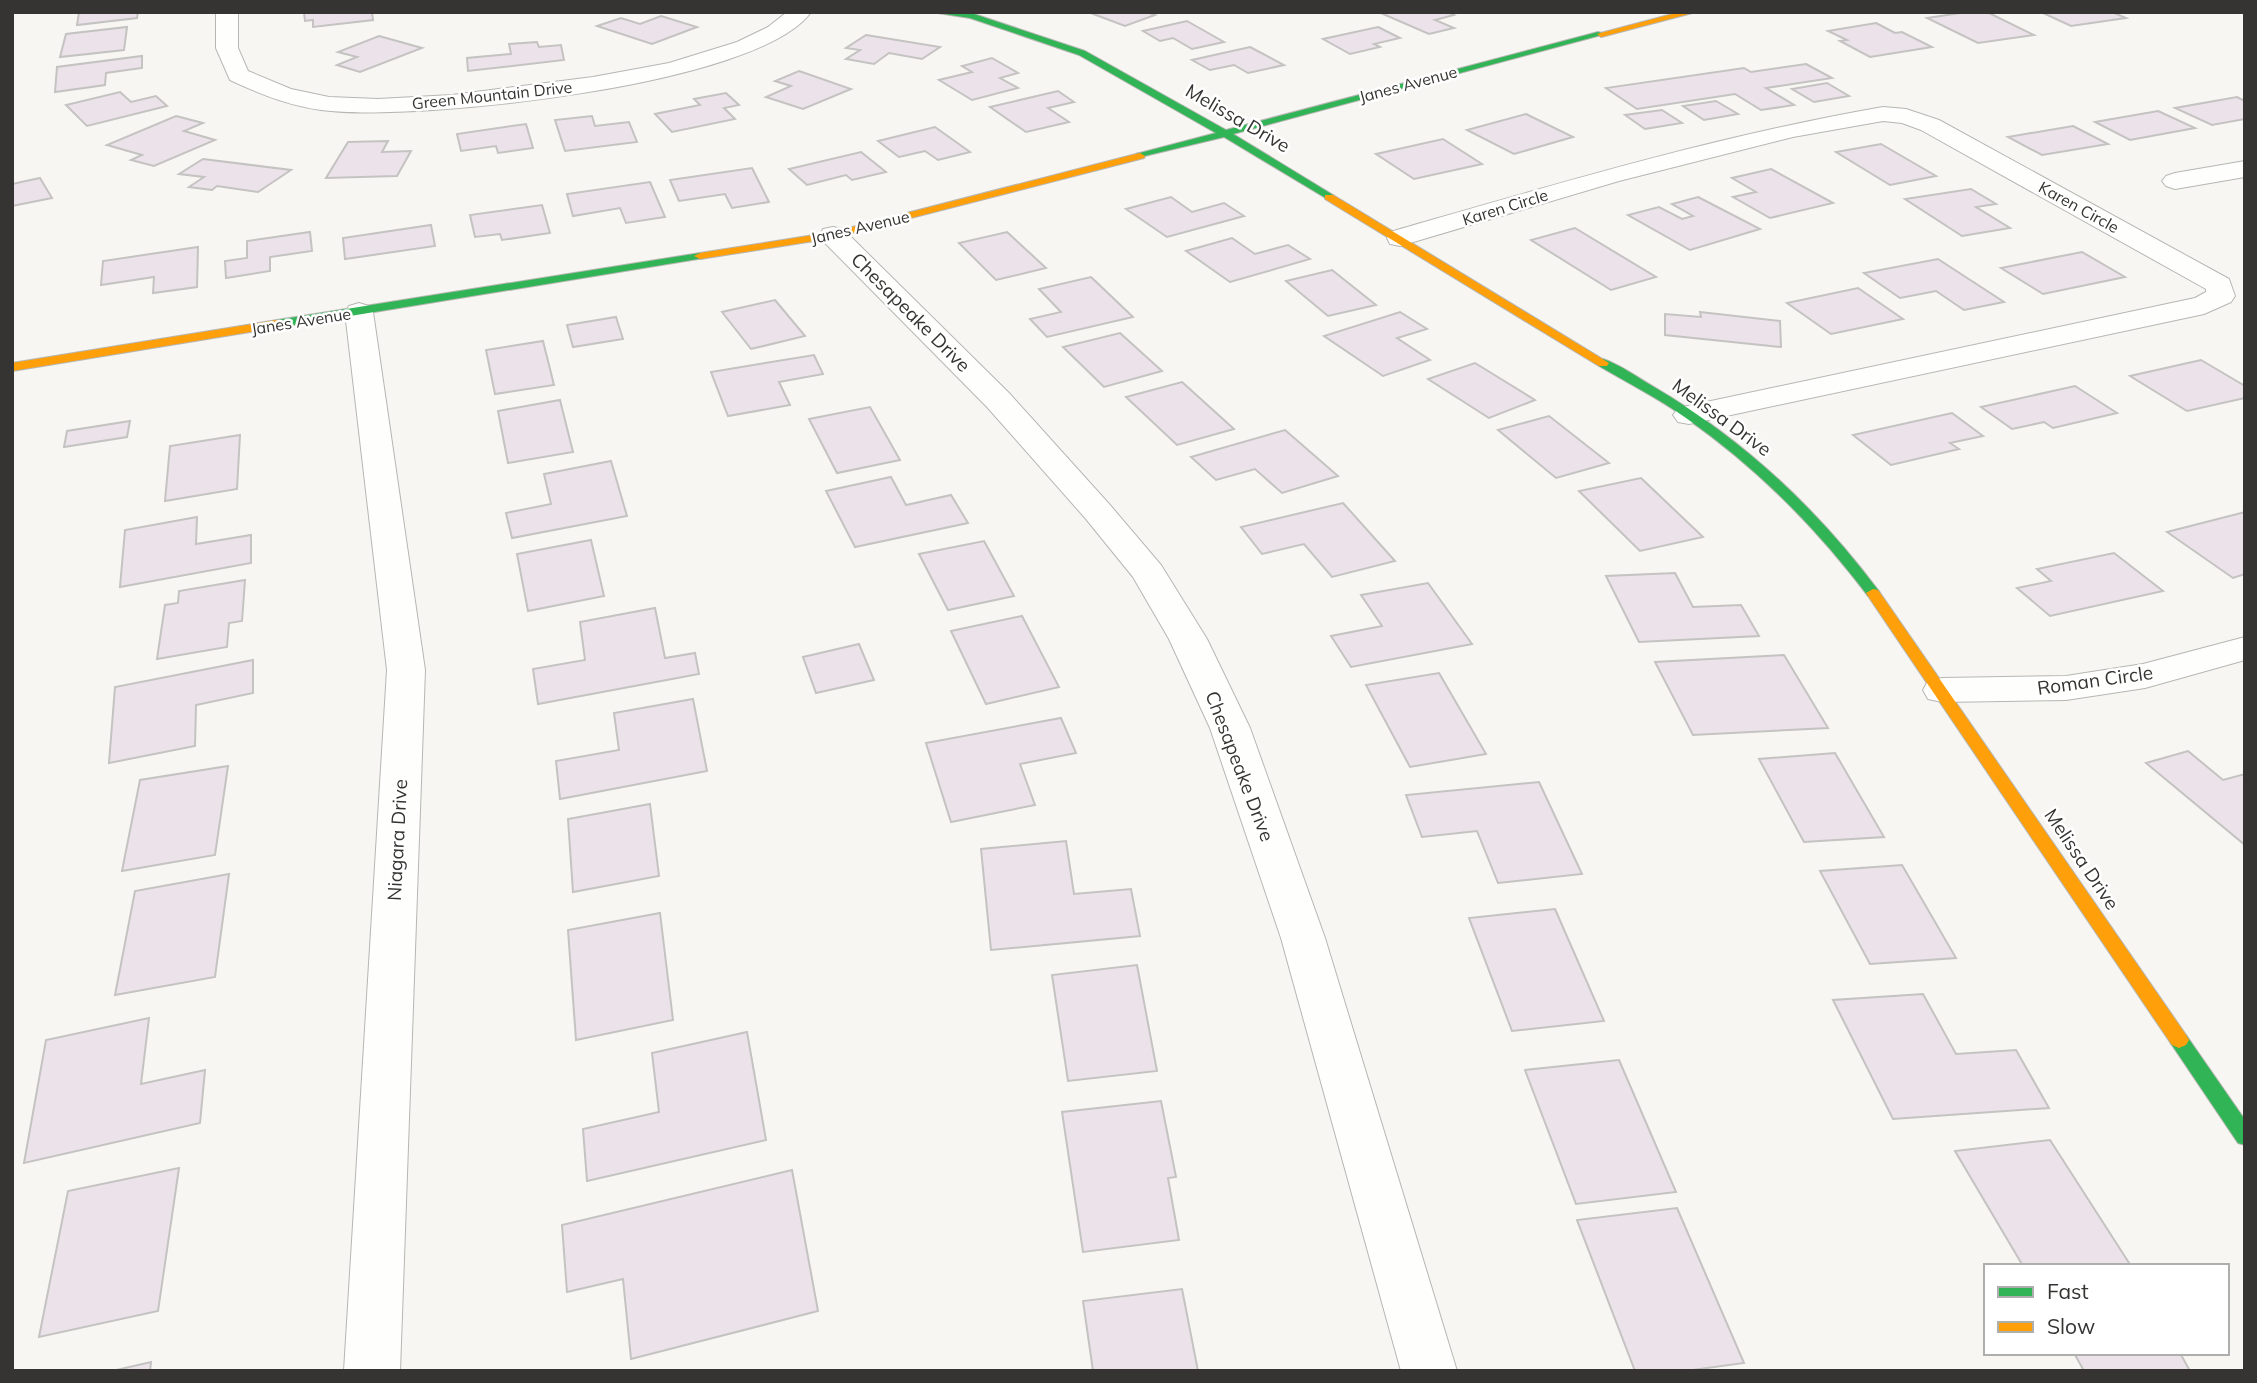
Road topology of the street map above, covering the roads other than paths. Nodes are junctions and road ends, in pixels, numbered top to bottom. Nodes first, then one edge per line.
1 (227, 12) edge
2 (801, 12) edge
3 (935, 12) edge
4 (1692, 12) edge
5 (1226, 134) junction
6 (2245, 169) edge
7 (2175, 181) dead end
8 (834, 235) junction
9 (1400, 239) junction
10 (359, 312) junction
11 (12, 367) edge
12 (1689, 415) junction
13 (2245, 648) edge
14 (1942, 691) junction
15 (2245, 1137) edge
16 (372, 1371) edge
17 (1429, 1371) edge

1 - 2 street, Green Mountain Drive
3 - 5 street, Melissa Drive
4 - 5 street, Janes Avenue
5 - 8 street, Janes Avenue
5 - 9 street, Melissa Drive
6 - 7 street
8 - 10 street, Janes Avenue
8 - 17 street, Chesapeake Drive
9 - 12 street, Melissa Drive
9 - 12 street, Karen Circle
10 - 11 street, Janes Avenue
10 - 16 street, Niagara Drive
12 - 14 street, Melissa Drive
13 - 14 street, Roman Circle
14 - 15 street, Melissa Drive

